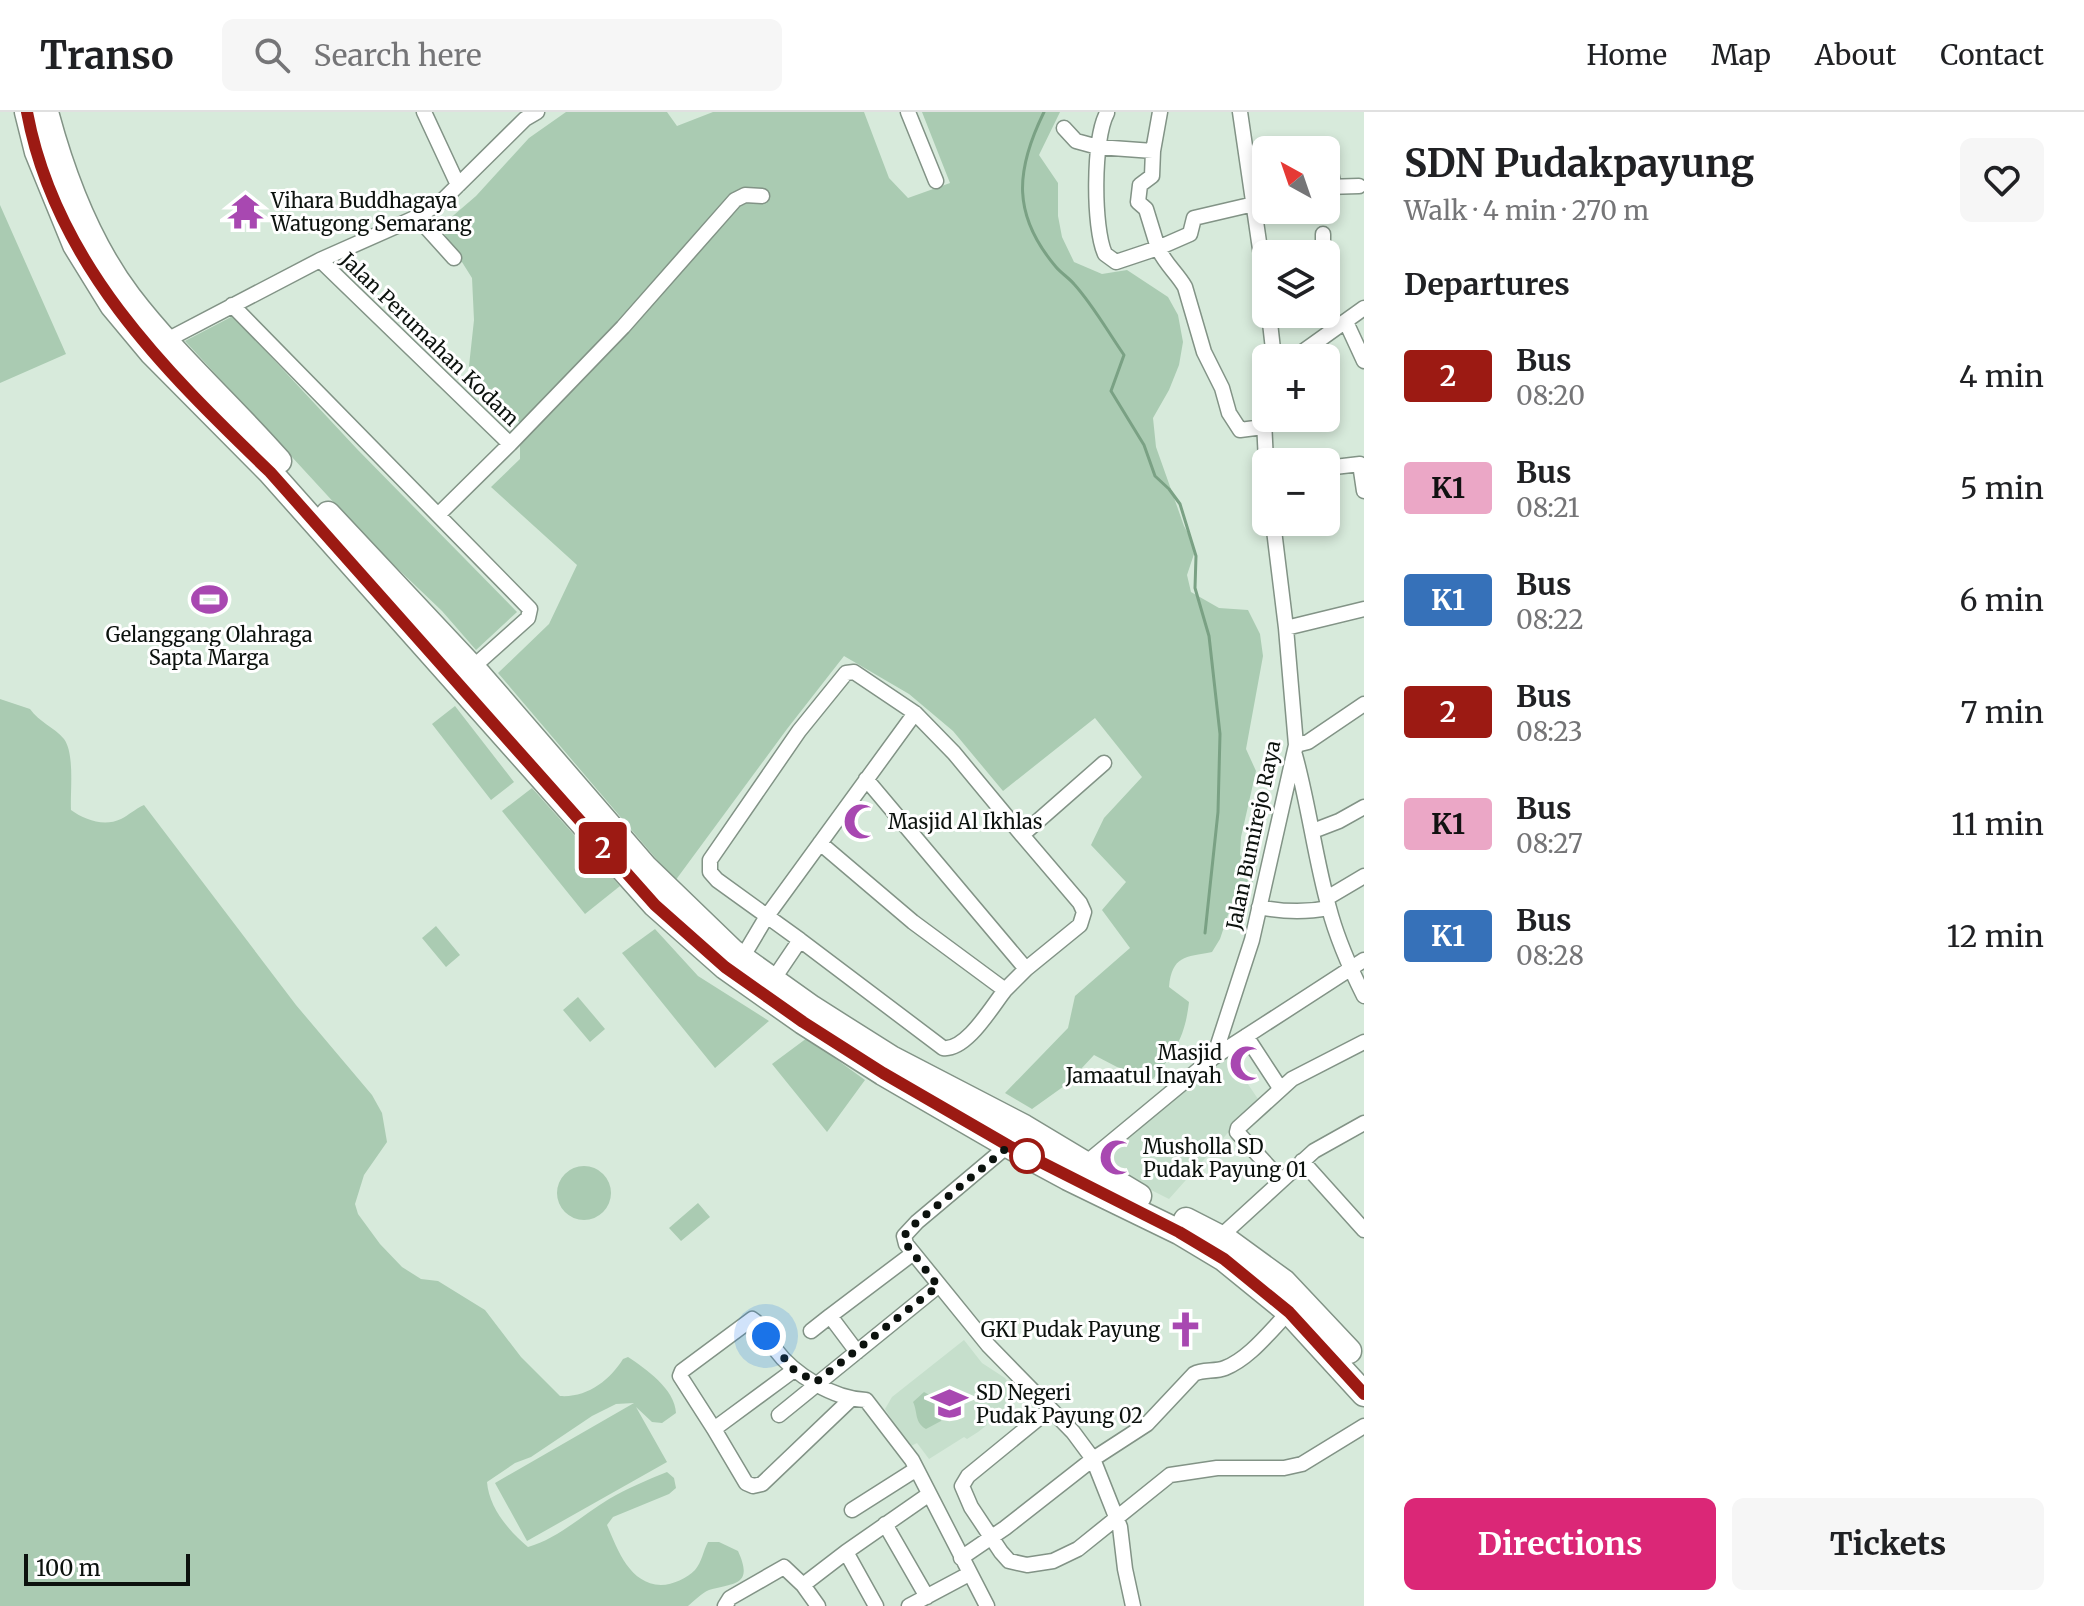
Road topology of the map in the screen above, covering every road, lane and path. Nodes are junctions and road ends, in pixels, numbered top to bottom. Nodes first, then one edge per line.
1 (27, 112) edge
2 (46, 112) edge
3 (424, 112) edge
4 (908, 112) edge
5 (1160, 112) edge
6 (1240, 112) edge
7 (1107, 113) edge
8 (528, 114) edge
9 (1064, 128) dead end
10 (1098, 147) junction
11 (1153, 151) junction
12 (1252, 171) edge
13 (936, 181) dead end
14 (458, 185) junction
15 (1359, 186) dead end
16 (1340, 187) edge
17 (762, 196) dead end
18 (1252, 202) edge
19 (417, 217) junction
20 (1323, 234) dead end
21 (1323, 240) edge
22 (1158, 248) junction
23 (454, 258) dead end
24 (320, 260) junction
25 (232, 305) junction
26 (1364, 308) edge
27 (1346, 322) junction
28 (165, 341) junction
29 (1314, 344) edge
30 (1364, 361) edge
31 (1252, 428) edge
32 (510, 444) junction
33 (1362, 464) edge
34 (1340, 466) edge
35 (291, 485) junction
36 (1364, 491) edge
37 (439, 514) junction
38 (1275, 536) edge
39 (1364, 609) edge
40 (1286, 628) junction
41 (472, 668) junction
42 (1364, 704) edge
43 (915, 713) junction
44 (1295, 748) junction
45 (1104, 763) dead end
46 (866, 779) junction
47 (1364, 807) edge
48 (1313, 831) junction
49 (1022, 835) junction
50 (820, 843) junction
51 (1364, 876) edge
52 (1328, 903) junction
53 (1259, 907) junction
54 (767, 916) junction
55 (800, 940) junction
56 (742, 958) junction
57 (1364, 960) edge
58 (1350, 968) junction
59 (1026, 969) junction
60 (768, 987) junction
61 (1005, 990) junction
62 (1364, 996) edge
63 (1246, 1036) junction
64 (1364, 1042) edge
65 (1214, 1057) junction
66 (1280, 1088) junction
67 (1364, 1123) edge
68 (1017, 1137) junction
69 (1302, 1161) junction
70 (1076, 1172) junction
71 (1281, 1180) junction
72 (1364, 1230) edge
73 (1220, 1237) junction
74 (912, 1254) junction
75 (938, 1286) junction
76 (1289, 1312) junction
77 (830, 1316) junction
78 (811, 1331) dead end
79 (857, 1352) junction
80 (794, 1370) junction
81 (816, 1382) junction
82 (1364, 1386) edge
83 (851, 1399) junction
84 (1050, 1409) junction
85 (779, 1415) dead end
86 (1364, 1426) edge
87 (714, 1429) junction
88 (1095, 1464) junction
89 (915, 1470) junction
90 (928, 1495) junction
91 (1129, 1509) junction
92 (852, 1510) dead end
93 (1117, 1520) junction
94 (885, 1524) junction
95 (991, 1537) junction
96 (846, 1552) junction
97 (961, 1558) junction
98 (969, 1574) junction
99 (803, 1585) junction
100 (927, 1597) junction
101 (726, 1604) edge
102 (818, 1606) edge
103 (876, 1606) edge
104 (909, 1606) edge
105 (987, 1606) edge
106 (1133, 1606) edge

1 - 35 highway
2 - 28 highway
3 - 14 street
4 - 13 street
5 - 11 street
6 - 12 street
7 - 10 street
8 - 14 street, Jalan Perumahan Kodam
9 - 10 street
10 - 11 street
10 - 22 street
11 - 22 street
14 - 19 street, Jalan Perumahan Kodam
15 - 16 street
17 - 32 street
18 - 22 street
19 - 23 street
19 - 24 street, Jalan Perumahan Kodam
20 - 21 street
22 - 31 street
24 - 25 street, Jalan Perumahan Kodam
24 - 32 street, Jalan Perumahan Kodam
25 - 28 street, Jalan Perumahan Kodam
25 - 37 street
26 - 27 street
27 - 29 street
27 - 30 street
28 - 35 highway
32 - 37 street, Jalan Perumahan Kodam
33 - 34 street
33 - 36 street
35 - 41 highway
35 - 60 highway
37 - 41 street
38 - 40 street, Jalan Bumirejo Raya
39 - 40 street
40 - 44 street, Jalan Bumirejo Raya
41 - 56 highway
42 - 44 street
43 - 46 street
43 - 49 street
43 - 54 street
44 - 48 street
44 - 53 street, Jalan Bumirejo Raya
45 - 49 street
46 - 50 street
46 - 59 street
47 - 48 street
48 - 52 street
49 - 59 street
50 - 54 street
50 - 61 street
51 - 52 street
52 - 53 street
52 - 58 street
53 - 65 street, Jalan Bumirejo Raya
54 - 55 street
54 - 56 street
55 - 60 street
55 - 61 street
56 - 60 highway
57 - 58 street
58 - 62 street
58 - 63 street
59 - 61 street
60 - 68 highway
63 - 65 street
63 - 66 street
64 - 66 street
65 - 70 street
66 - 71 street
67 - 69 street
68 - 70 highway
68 - 74 street
69 - 71 street
69 - 72 street
70 - 73 highway
70 - 76 highway
71 - 73 street
73 - 82 highway
74 - 75 street
74 - 77 street
75 - 79 street
75 - 84 street
76 - 82 highway
76 - 88 street
77 - 78 street
77 - 79 street
79 - 81 street
80 - 81 street
80 - 87 street
80 - 87 street
81 - 83 street
81 - 85 street
83 - 87 street
83 - 89 street
84 - 88 street
84 - 95 street
86 - 91 street
88 - 91 street
88 - 93 street
88 - 95 street
89 - 90 street
89 - 92 street
90 - 94 street
90 - 97 street
91 - 93 street
93 - 95 street
93 - 106 street
94 - 96 street
94 - 100 street
95 - 97 street
96 - 99 street
96 - 103 street
97 - 98 street
98 - 100 street
98 - 105 street
99 - 101 street
99 - 102 street
100 - 104 street

